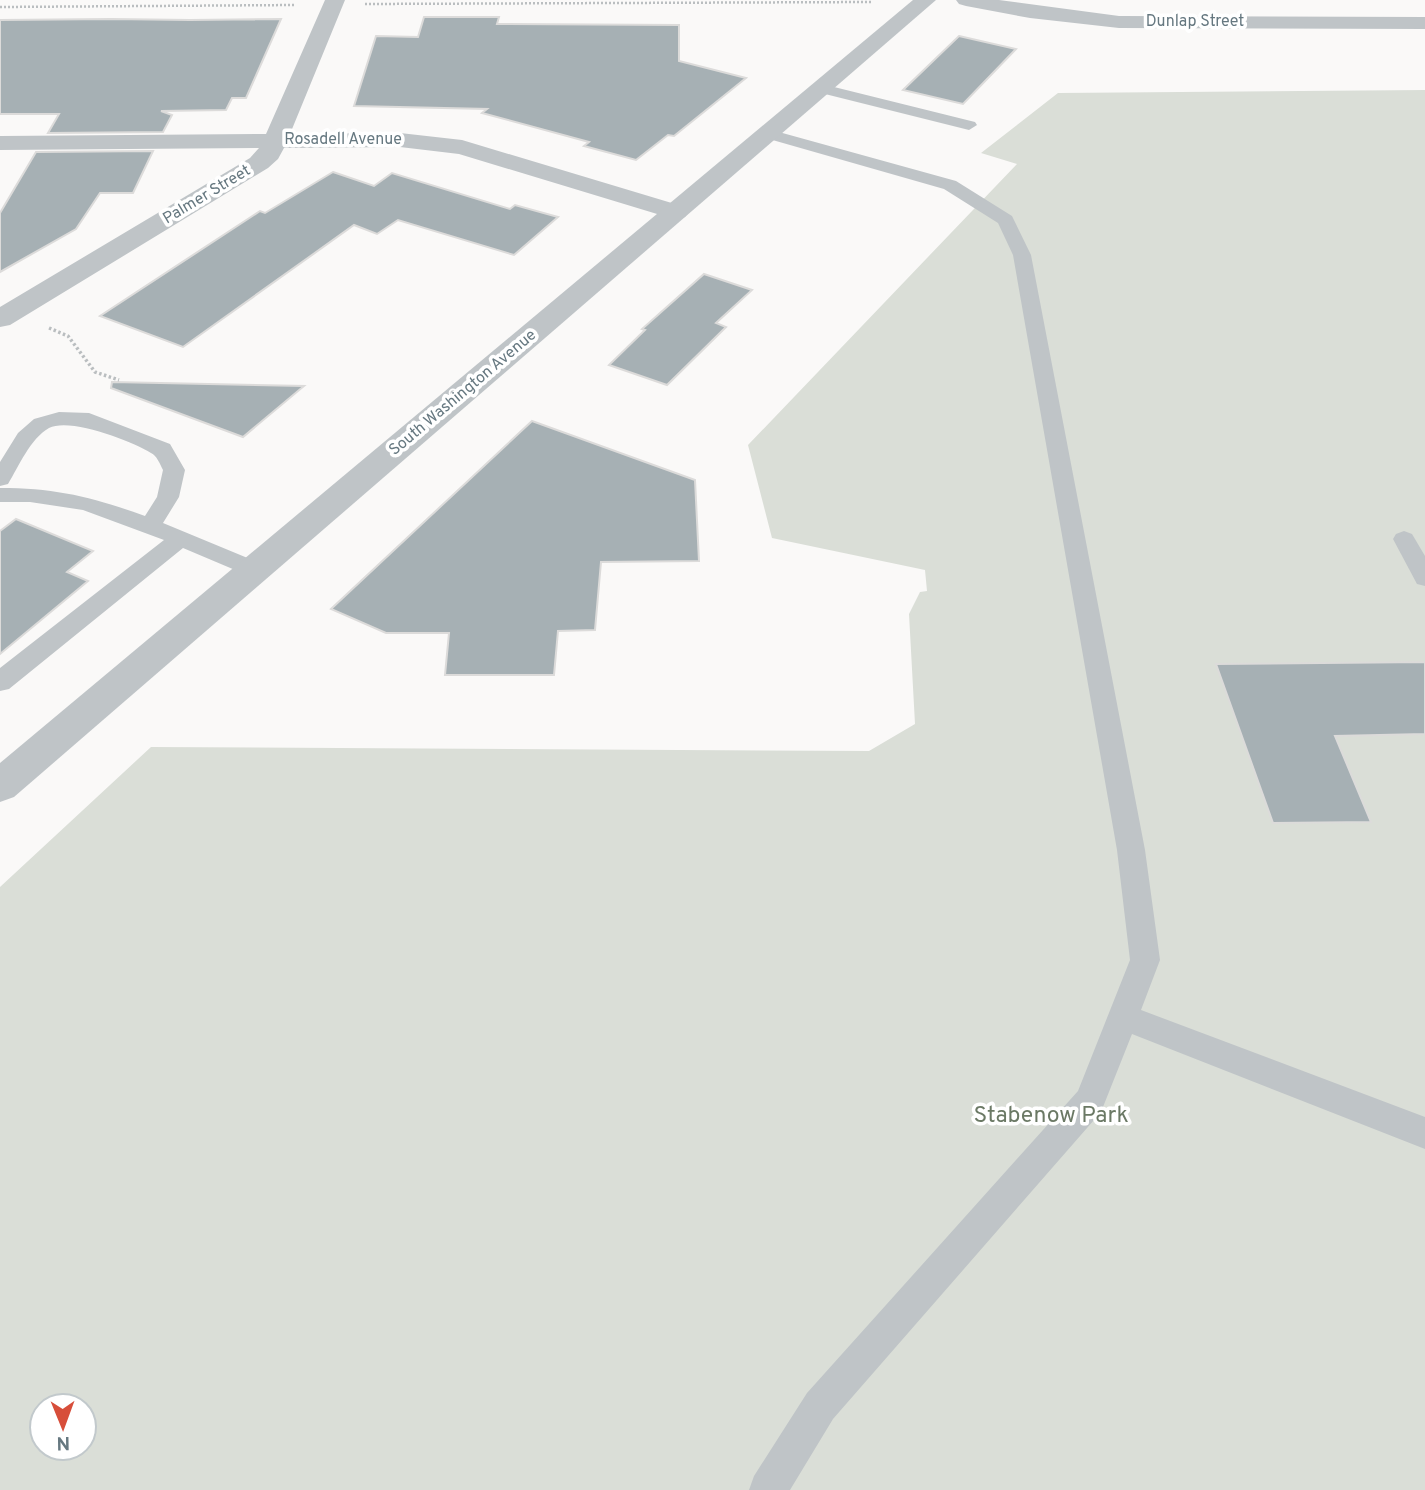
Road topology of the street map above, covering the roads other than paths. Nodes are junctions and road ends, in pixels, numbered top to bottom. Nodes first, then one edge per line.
1 (926, 0) edge
2 (966, 0) edge
3 (346, 2) edge
4 (1425, 23) edge
5 (822, 89) junction
6 (969, 125) dead end
7 (768, 134) junction
8 (274, 141) junction
9 (0, 142) edge
10 (676, 212) junction
11 (0, 319) edge
12 (0, 479) edge
13 (0, 495) edge
14 (149, 527) junction
15 (181, 538) junction
16 (1404, 539) dead end
17 (254, 570) junction
18 (1425, 578) edge
19 (0, 682) edge
20 (6, 772) edge
21 (1123, 1017) junction
22 (1425, 1133) edge
23 (768, 1490) edge

1 - 5 street, South Washington Avenue
2 - 4 street, Dunlap Street
3 - 8 street, Palmer Street
5 - 6 lane
5 - 7 street, South Washington Avenue
7 - 10 street, South Washington Avenue
7 - 21 lane
8 - 9 street, Rosadell Avenue
8 - 10 street, Rosadell Avenue
8 - 11 street, Palmer Street
10 - 17 street, South Washington Avenue
12 - 14 lane
13 - 14 lane
14 - 15 lane
15 - 17 lane
15 - 19 lane
16 - 18 lane
17 - 20 street, South Washington Avenue
21 - 22 lane
21 - 23 lane

